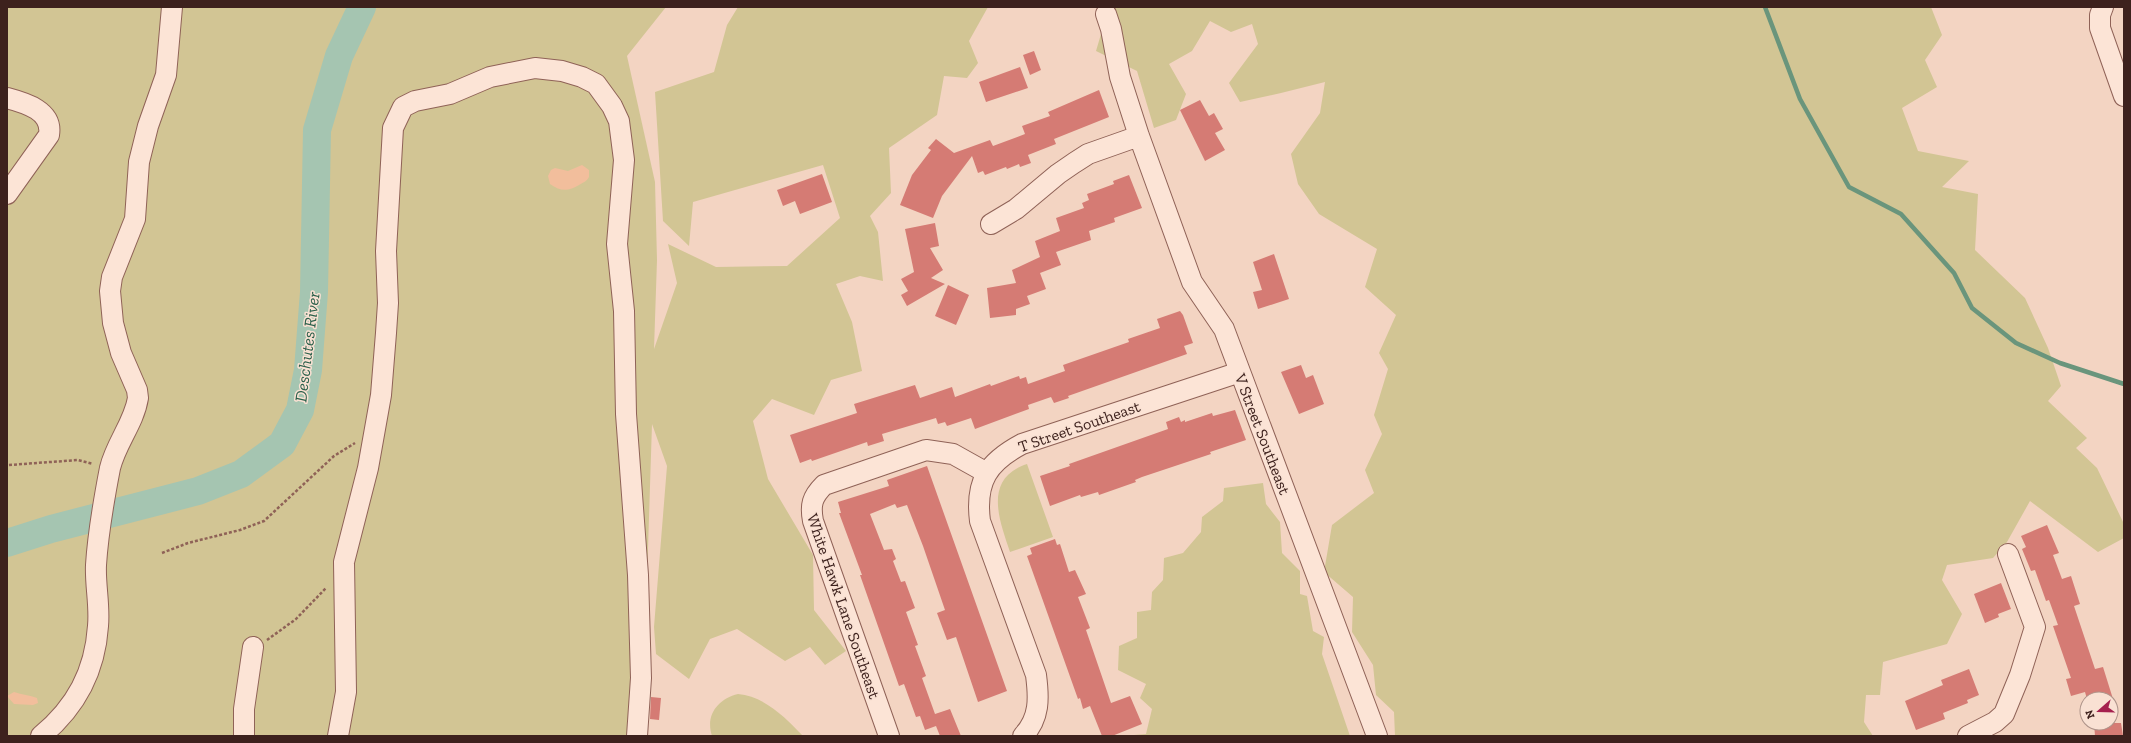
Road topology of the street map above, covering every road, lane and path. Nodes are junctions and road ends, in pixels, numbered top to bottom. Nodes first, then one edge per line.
1 (172, 7) edge
2 (2103, 7) edge
3 (1106, 14) dead end
4 (2122, 86) edge
5 (7, 98) edge
6 (1139, 136) junction
7 (7, 194) edge
8 (990, 224) dead end
9 (1240, 372) junction
10 (374, 433) junction
11 (9, 465) dead end
12 (987, 473) junction
13 (108, 481) junction
14 (162, 553) dead end
15 (2008, 554) dead end
16 (344, 562) junction
17 (253, 647) joint
18 (41, 736) edge
19 (244, 736) edge
20 (338, 736) edge
21 (637, 736) edge
22 (889, 736) edge
23 (1023, 736) edge
24 (1377, 736) edge
25 (1968, 736) edge

1 - 13 street
2 - 4 street
3 - 6 street, V Street Southeast
5 - 7 street
6 - 8 street
6 - 9 street, V Street Southeast
9 - 12 street, T Street Southeast
9 - 24 street, V Street Southeast
10 - 14 path
10 - 16 street
10 - 21 street
11 - 13 path
12 - 22 street, White Hawk Lane Southeast
12 - 23 street, T Street Southeast
13 - 18 street
15 - 25 street
16 - 17 path
16 - 20 street
17 - 19 street

